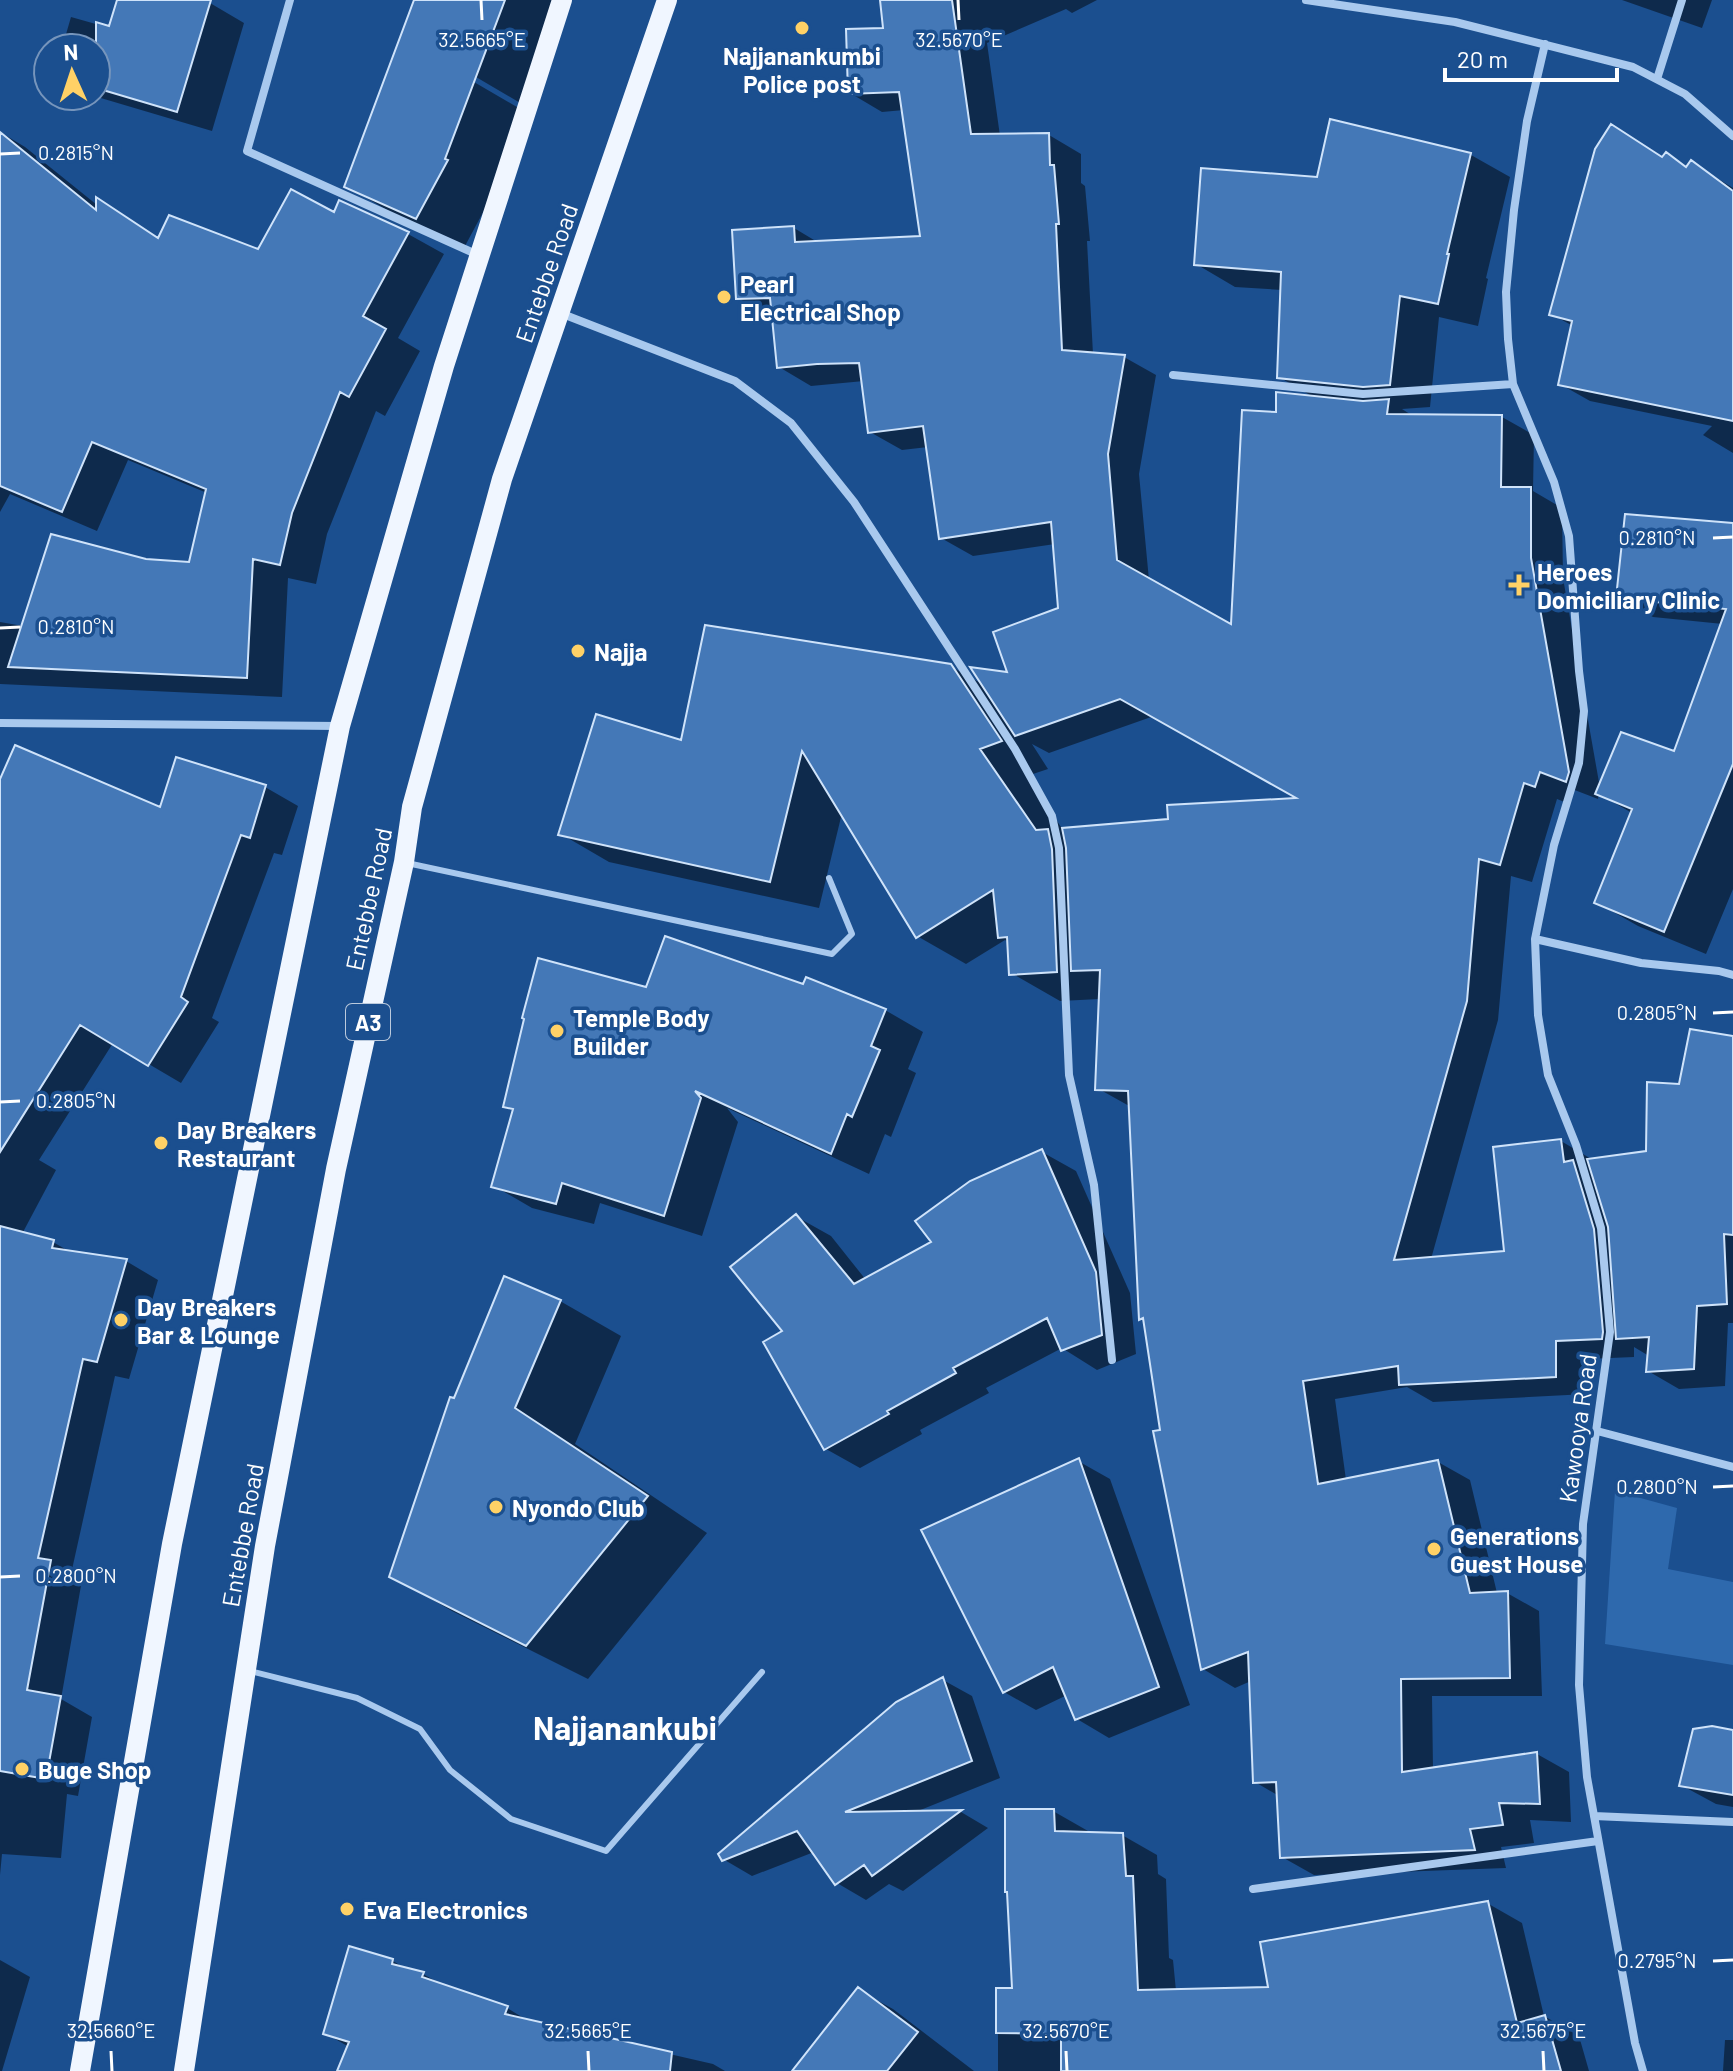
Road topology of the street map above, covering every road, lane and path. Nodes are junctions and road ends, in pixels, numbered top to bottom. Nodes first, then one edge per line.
1 (290, 0) edge
2 (562, 0) edge
3 (667, 0) edge
4 (1306, 0) edge
5 (1682, 0) edge
6 (1545, 44) junction
7 (1657, 79) junction
8 (1733, 136) edge
9 (479, 255) junction
10 (560, 313) junction
11 (1173, 375) dead end
12 (1513, 384) junction
13 (0, 723) edge
14 (340, 726) junction
15 (404, 862) junction
16 (829, 878) dead end
17 (1535, 939) junction
18 (1733, 975) edge
19 (1112, 1360) dead end
20 (1597, 1431) junction
21 (1733, 1467) edge
22 (246, 1670) junction
23 (762, 1672) dead end
24 (1594, 1816) junction
25 (1733, 1822) edge
26 (1598, 1841) junction
27 (1253, 1889) dead end
28 (80, 2071) edge
29 (184, 2071) edge
30 (1643, 2071) edge

1 - 9 street
2 - 9 main road
3 - 10 main road, Entebbe Road / A3
4 - 6 street
5 - 7 street
6 - 7 street
6 - 12 street, Kawooya Road
7 - 8 street
9 - 14 main road
10 - 15 main road, Entebbe Road / A3
10 - 19 street
11 - 12 street
12 - 17 street, Kawooya Road
13 - 14 street
14 - 28 main road
15 - 16 lane
15 - 22 main road, Entebbe Road / A3
17 - 18 street
17 - 20 street, Kawooya Road
20 - 21 street
20 - 24 street, Kawooya Road
22 - 23 lane
22 - 29 main road, Entebbe Road / A3
24 - 25 street
24 - 26 street, Kawooya Road
26 - 27 street
26 - 30 street, Kawooya Road

